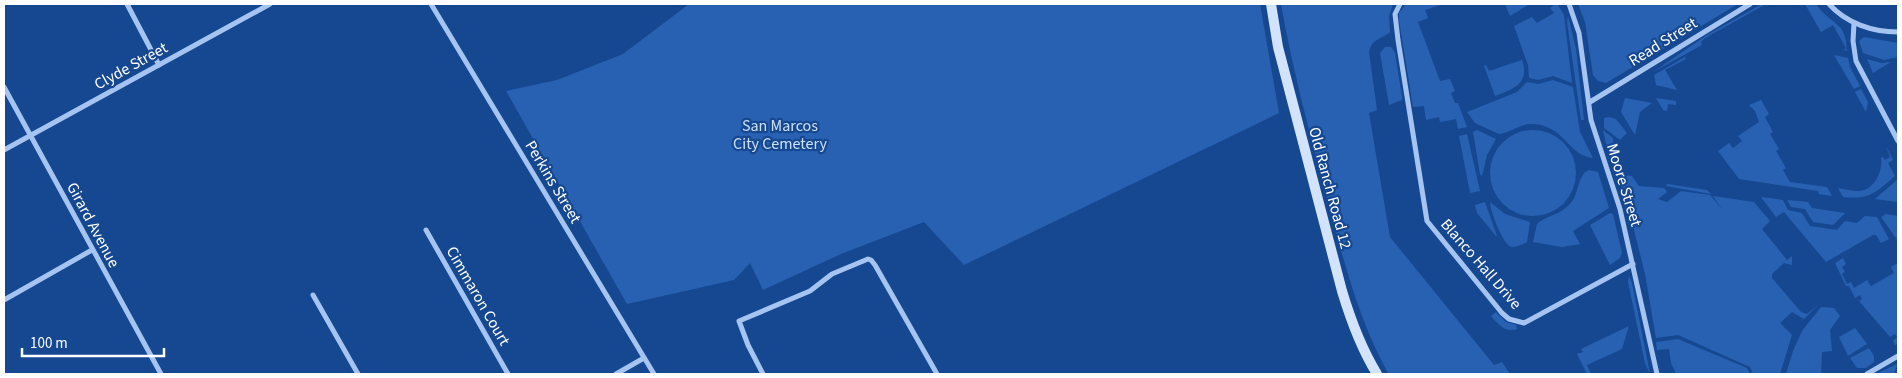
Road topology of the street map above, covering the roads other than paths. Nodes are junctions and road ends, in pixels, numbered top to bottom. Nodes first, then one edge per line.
1 (127, 4) edge
2 (270, 4) edge
3 (431, 4) edge
4 (1271, 4) edge
5 (1400, 4) edge
6 (1569, 4) edge
7 (1750, 4) edge
8 (1829, 4) edge
9 (1854, 23) junction
10 (1898, 32) edge
11 (159, 64) junction
12 (4, 87) edge
13 (1590, 102) junction
14 (31, 135) junction
15 (1898, 141) edge
16 (4, 150) edge
17 (426, 230) dead end
18 (92, 250) junction
19 (1633, 264) junction
20 (313, 295) dead end
21 (4, 300) edge
22 (1898, 356) edge
23 (644, 358) junction
24 (161, 374) edge
25 (358, 374) edge
26 (508, 374) edge
27 (616, 374) edge
28 (654, 374) edge
29 (763, 374) edge
30 (937, 374) edge
31 (1377, 374) edge
32 (1657, 374) edge
33 (1867, 374) edge

1 - 11 street
2 - 11 street, Clyde Street
3 - 23 street, Perkins Street
4 - 31 main road, Old Ranch Road 12
5 - 19 street, Blanco Hall Drive
6 - 13 street, Moore Street
7 - 13 street, Read Street
8 - 9 street
9 - 10 street
9 - 15 street
11 - 14 street, Clyde Street
12 - 14 street, Girard Avenue
13 - 19 street, Moore Street
14 - 16 street, Clyde Street
14 - 18 street, Girard Avenue
17 - 26 street, Cimmaron Court
18 - 21 street
18 - 24 street, Girard Avenue
19 - 32 street, Moore Street
20 - 25 street
22 - 33 street
23 - 27 street
23 - 28 street, Perkins Street
29 - 30 street

